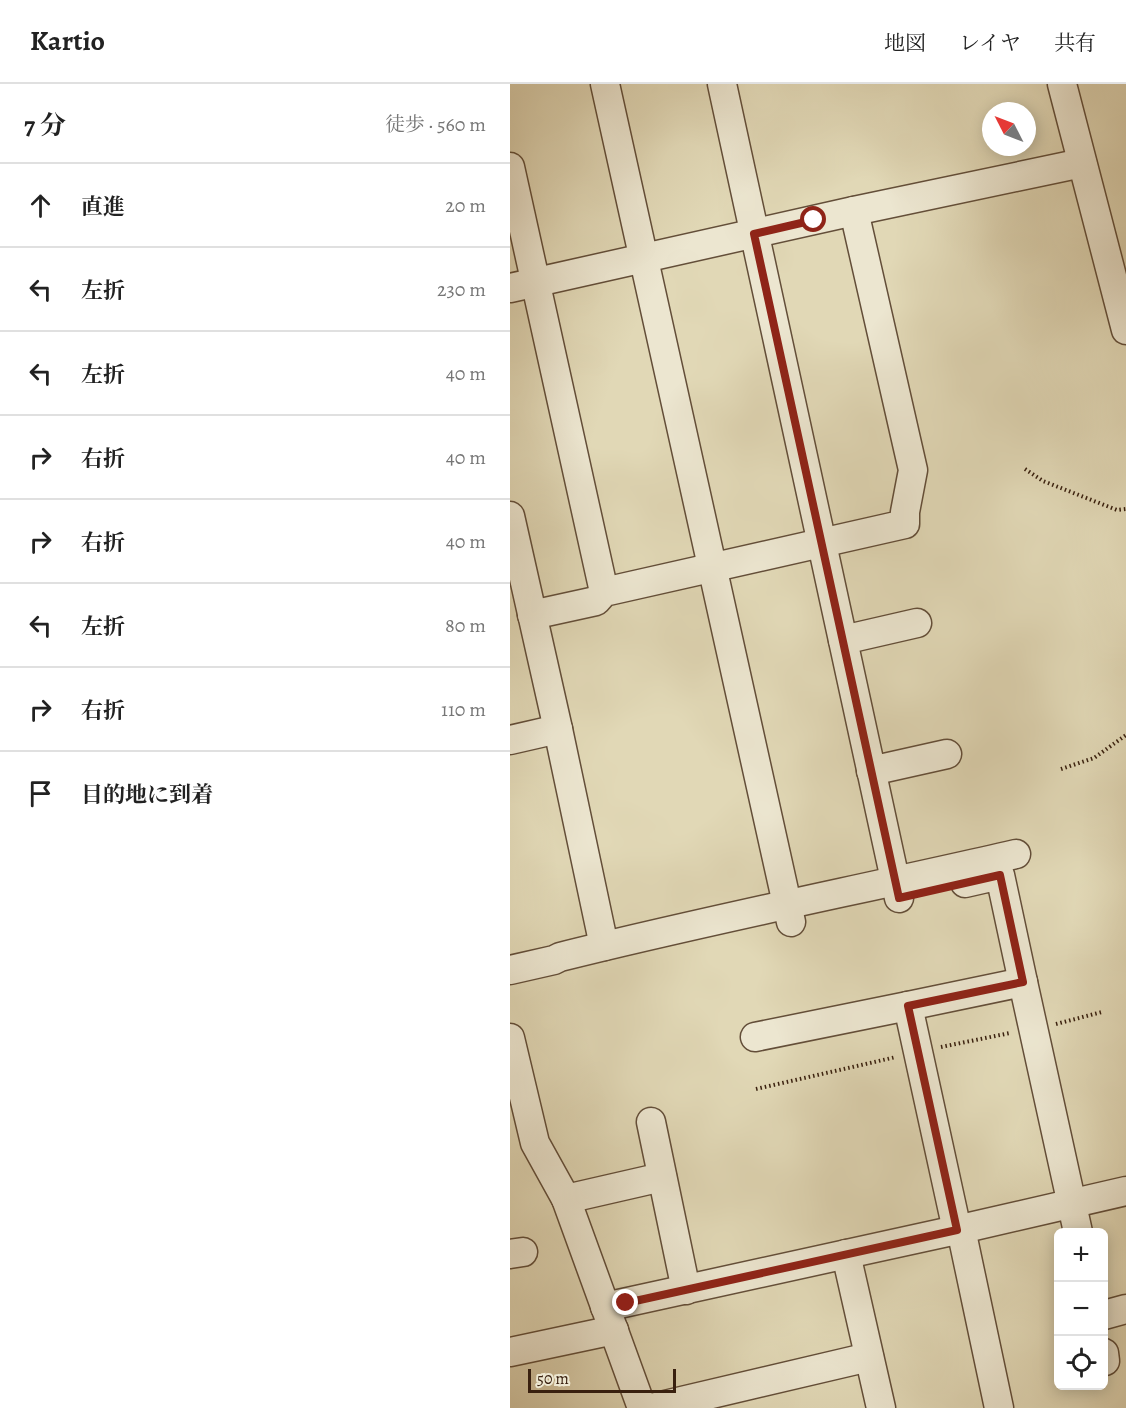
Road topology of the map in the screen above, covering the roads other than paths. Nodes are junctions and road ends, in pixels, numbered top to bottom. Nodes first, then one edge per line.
1 (605, 84) edge
2 (722, 84) edge
3 (1062, 84) edge
4 (1082, 163) junction
5 (510, 167) edge
6 (854, 211) junction
7 (754, 234) junction
8 (643, 257) junction
9 (523, 285) edge
10 (1126, 330) edge
11 (510, 516) edge
12 (821, 543) junction
13 (712, 568) junction
14 (604, 592) junction
15 (525, 621) edge
16 (917, 623) dead end
17 (843, 640) junction
18 (558, 729) junction
19 (510, 740) edge
20 (947, 754) dead end
21 (871, 771) junction
22 (1016, 854) dead end
23 (897, 890) junction
24 (789, 913) junction
25 (732, 934) dead end
26 (604, 946) junction
27 (510, 970) edge
28 (1023, 982) junction
29 (908, 1006) junction
30 (755, 1036) dead end
31 (510, 1038) edge
32 (651, 1122) dead end
33 (662, 1177) junction
34 (1126, 1191) edge
35 (566, 1199) junction
36 (1071, 1203) junction
37 (1077, 1228) edge
38 (959, 1230) junction
39 (846, 1254) junction
40 (686, 1290) junction
41 (1126, 1309) edge
42 (1108, 1314) edge
43 (610, 1318) junction
44 (510, 1352) edge
45 (869, 1357) junction
46 (642, 1408) edge
47 (652, 1408) edge
48 (881, 1408) edge
49 (999, 1408) edge

1 - 8 street
2 - 7 street
3 - 4 street
4 - 6 street
4 - 10 street
5 - 9 street
6 - 7 street
6 - 12 street
7 - 8 street
7 - 12 street
8 - 9 street
8 - 13 street
9 - 14 street
11 - 15 street
12 - 13 street
12 - 17 street
13 - 14 street
13 - 24 street
14 - 15 street
15 - 18 street
16 - 17 street
17 - 21 street
18 - 19 street
18 - 26 street
20 - 21 street
21 - 23 street
22 - 23 street
23 - 24 street
23 - 28 street
24 - 25 street
24 - 26 street
26 - 27 street
28 - 29 street
28 - 36 street
29 - 30 street
29 - 38 street
31 - 35 street
32 - 33 street
33 - 35 street
33 - 40 street
34 - 36 street
35 - 43 street
36 - 37 street
36 - 38 street
38 - 39 street
38 - 49 street
39 - 40 street
39 - 45 street
40 - 43 street
41 - 42 street
43 - 44 street
43 - 46 street
45 - 47 street
45 - 48 street

